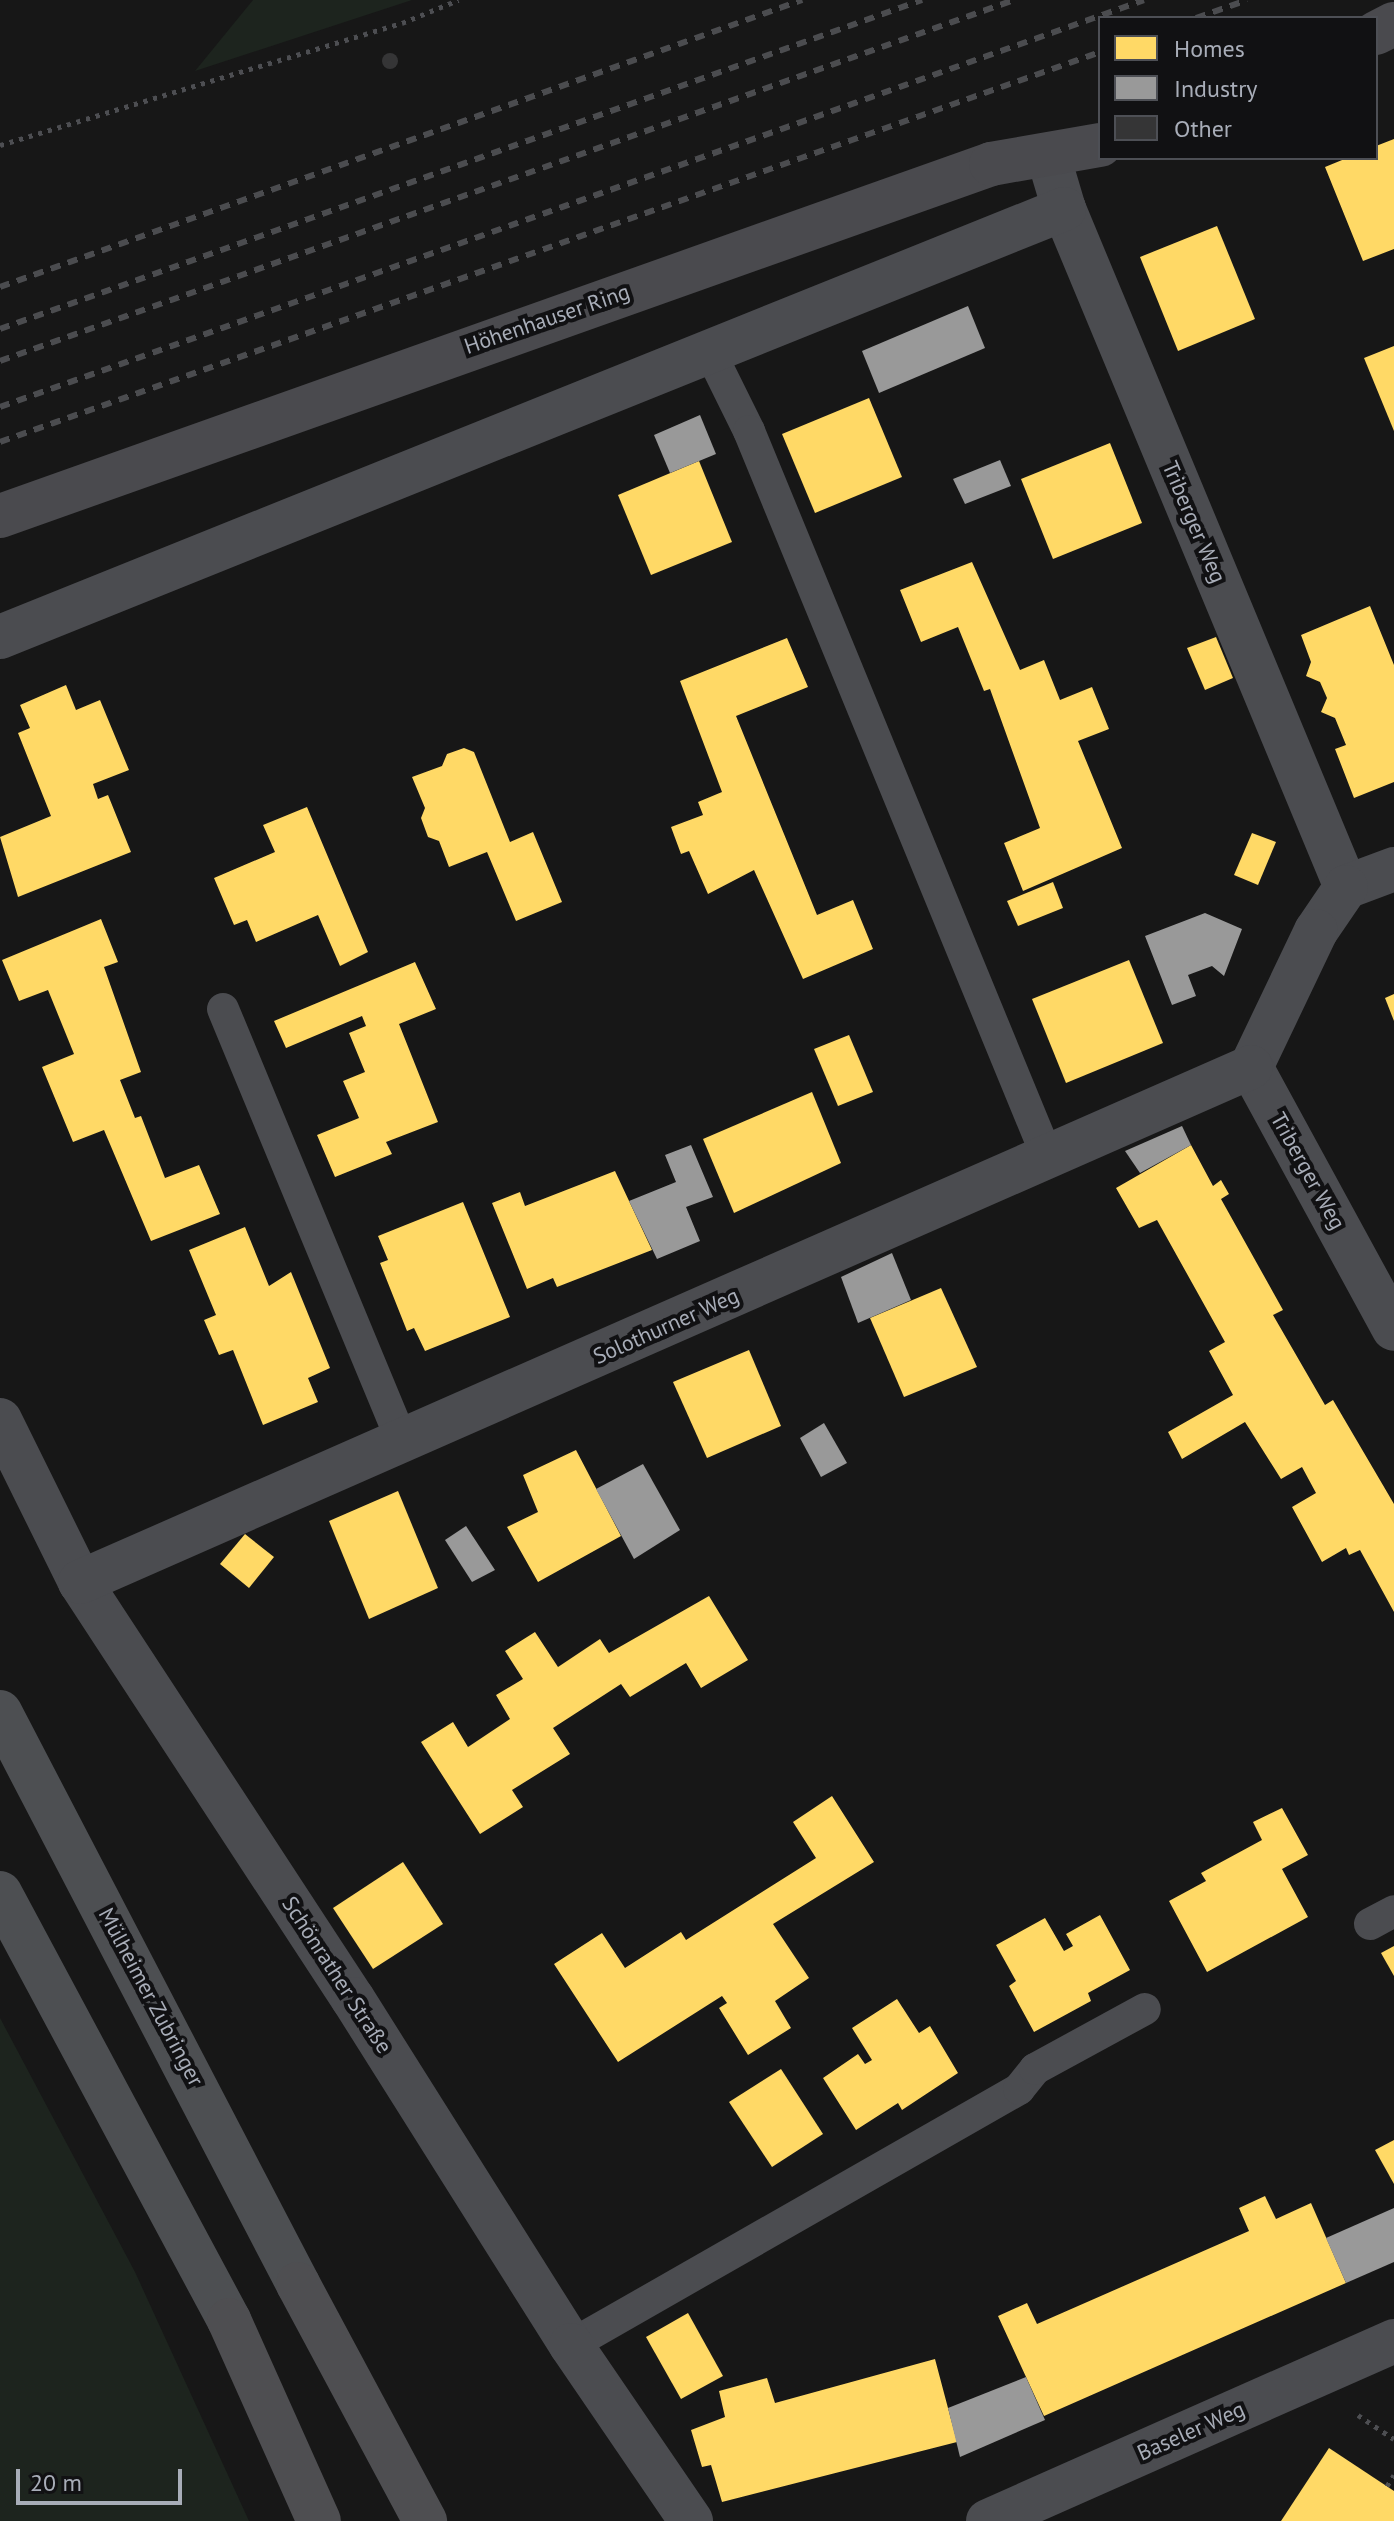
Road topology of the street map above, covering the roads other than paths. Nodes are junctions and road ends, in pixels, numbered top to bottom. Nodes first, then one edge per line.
1 (1098, 145) edge
2 (1048, 155) junction
3 (1064, 209) junction
4 (710, 352) junction
5 (0, 516) edge
6 (0, 637) edge
7 (1394, 869) edge
8 (1346, 887) junction
9 (223, 1009) dead end
10 (1251, 1067) junction
11 (1047, 1156) junction
12 (1394, 1329) edge
13 (0, 1420) edge
14 (403, 1443) junction
15 (80, 1582) junction
16 (0, 1712) edge
17 (0, 1893) edge
18 (1145, 2009) dead end
19 (306, 2299) junction
20 (229, 2320) joint
21 (1394, 2341) edge
22 (571, 2345) junction
23 (319, 2521) edge
24 (406, 2521) edge
25 (425, 2521) edge
26 (691, 2521) edge
27 (988, 2521) edge

1 - 2 street, Höhenhauser Ring
2 - 3 street, Triberger Weg
2 - 5 street, Höhenhauser Ring
3 - 4 street
3 - 8 street, Triberger Weg
4 - 6 street
4 - 11 lane
7 - 8 street
8 - 10 street
9 - 14 lane
10 - 11 street, Solothurner Weg
10 - 12 street, Triberger Weg
11 - 14 street, Solothurner Weg
13 - 15 street, Schönrather Straße
14 - 15 street, Solothurner Weg
15 - 22 street, Schönrather Straße
16 - 19 main road, Mülheimer Zubringer
17 - 20 main road
18 - 22 lane
19 - 24 highway
19 - 25 highway
20 - 23 highway
21 - 27 street, Baseler Weg
22 - 26 street, Schönrather Straße

